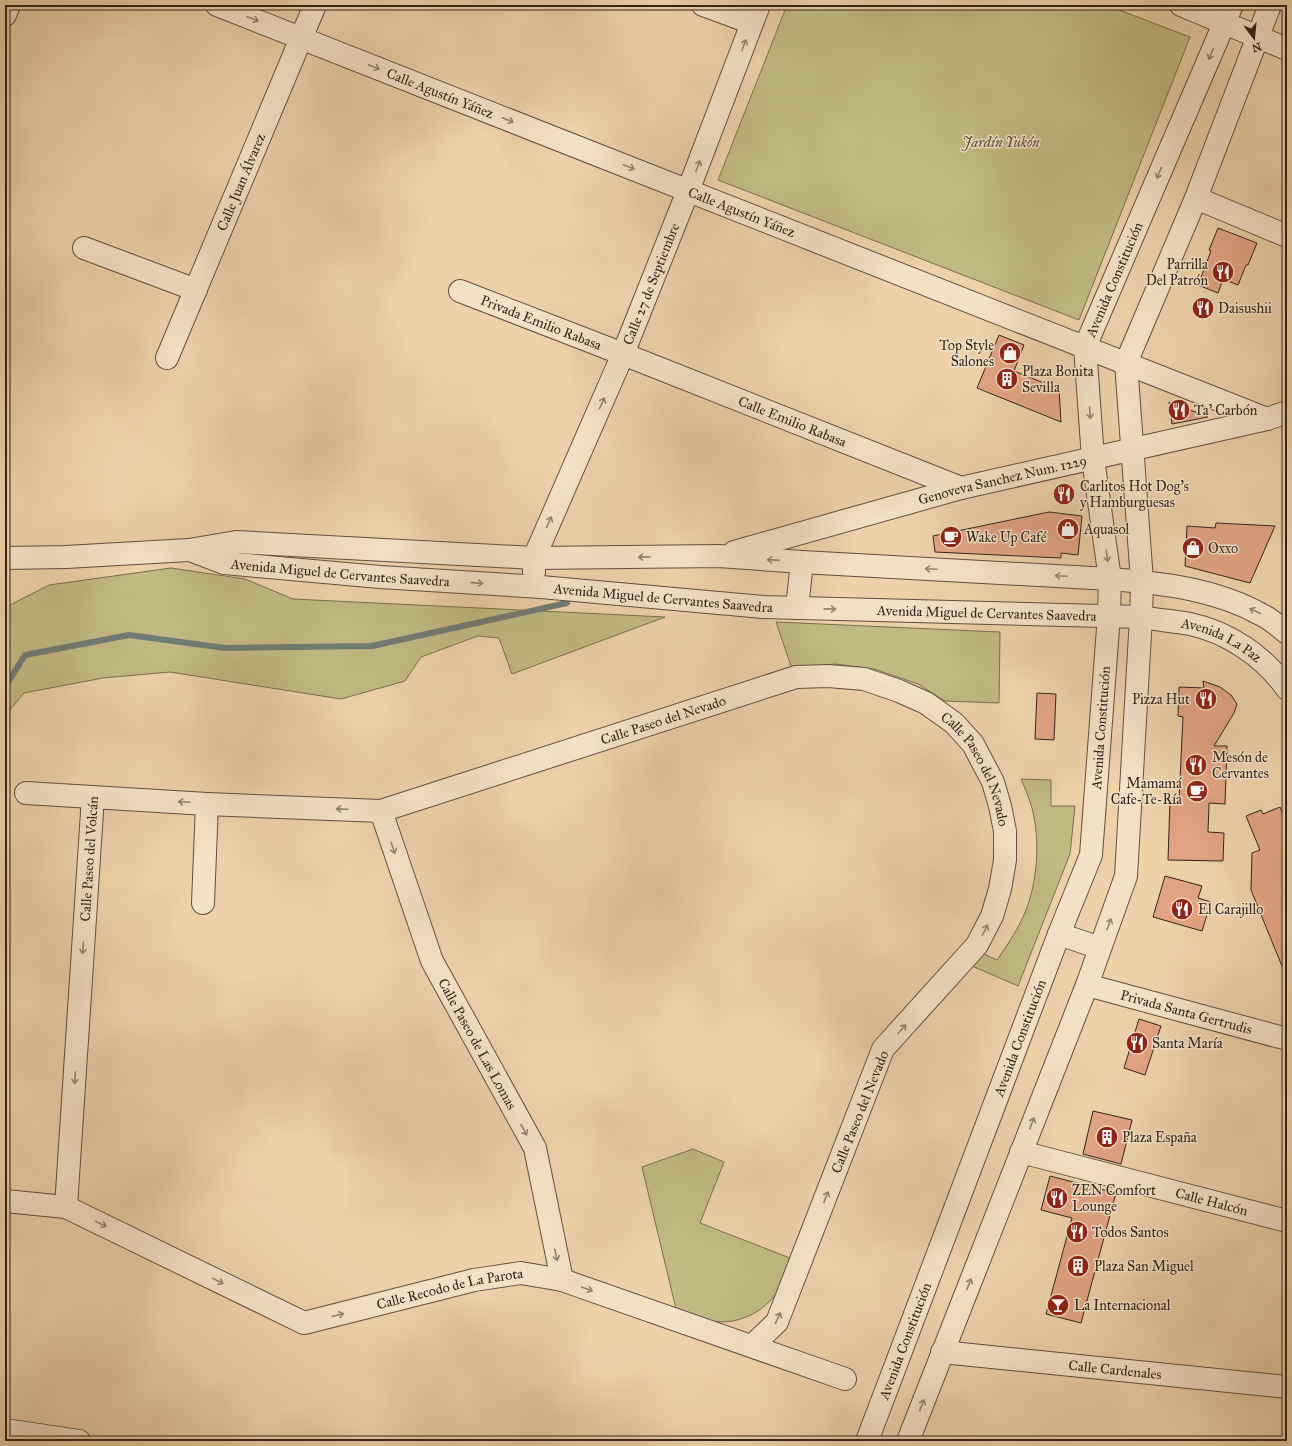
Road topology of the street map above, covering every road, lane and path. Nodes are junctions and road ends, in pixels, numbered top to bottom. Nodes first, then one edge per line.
1 (9, 5) edge
2 (217, 5) edge
3 (315, 5) edge
4 (703, 5) edge
5 (1181, 5) edge
6 (1270, 5) edge
7 (755, 14) edge
8 (1228, 14) edge
9 (5, 15) edge
10 (1258, 36) junction
11 (301, 38) junction
12 (1287, 48) edge
13 (688, 191) junction
14 (1196, 198) junction
15 (1287, 236) edge
16 (84, 248) dead end
17 (196, 290) junction
18 (460, 291) dead end
19 (1084, 347) junction
20 (623, 354) junction
21 (167, 358) dead end
22 (1126, 363) junction
23 (1277, 416) edge
24 (1133, 449) junction
25 (1093, 459) junction
26 (961, 488) junction
27 (189, 550) junction
28 (719, 556) junction
29 (66, 557) junction
30 (5, 558) edge
31 (534, 558) junction
32 (802, 562) junction
33 (5, 572) edge
34 (1110, 579) junction
35 (1142, 581) junction
36 (534, 586) junction
37 (797, 608) junction
38 (1109, 615) junction
39 (1141, 617) junction
40 (1287, 633) edge
41 (1287, 689) edge
42 (26, 793) dead end
43 (94, 797) junction
44 (207, 804) junction
45 (381, 811) junction
46 (203, 903) dead end
47 (1059, 934) junction
48 (1100, 948) junction
49 (1087, 985) junction
50 (1287, 1039) edge
51 (1021, 1152) junction
52 (5, 1201) edge
53 (66, 1207) junction
54 (1287, 1221) edge
55 (562, 1280) junction
56 (752, 1346) junction
57 (942, 1352) junction
58 (845, 1379) dead end
59 (1287, 1388) edge
60 (5, 1430) edge
61 (48, 1439) edge
62 (80, 1441) edge
63 (867, 1441) edge
64 (908, 1441) edge

1 - 9 street
2 -> 11 street, Calle Agustín Yáñez
3 - 11 street, Calle Juan Álvarez
4 - 7 street
5 - 8 street
6 - 10 street
13 -> 7 street, Calle 27 de Septiembre
8 - 10 street
8 -> 19 street, Avenida Constitución
10 - 12 street
10 - 14 street
11 -> 13 street, Calle Agustín Yáñez
11 - 17 street, Calle Juan Álvarez
13 - 19 street, Calle Agustín Yáñez
13 - 20 street, Calle 27 de Septiembre
14 - 15 street
14 - 22 street
16 - 17 street
17 - 21 street, Calle Juan Álvarez
18 - 20 street, Privada Emilio Rabasa
19 - 22 street, Calle Agustín Yáñez
19 -> 25 street, Avenida Constitución
20 - 26 street, Calle Emilio Rabasa
31 -> 20 street, Calle 27 de Septiembre
22 - 23 street, Calle Agustín Yáñez
22 - 24 street
23 - 24 street, Genoveva Sanchez Num. 1229
24 - 25 street, Genoveva Sanchez Num. 1229
24 - 35 street
25 - 26 street, Genoveva Sanchez Num. 1229
25 -> 34 street, Avenida Constitución
26 - 28 street, Genoveva Sanchez Num. 1229
27 - 29 street, Avenida Miguel de Cervantes Saavedra
27 - 31 street, Avenida Miguel de Cervantes Saavedra
27 -> 36 street, Avenida Miguel de Cervantes Saavedra
28 -> 31 street, Avenida Miguel de Cervantes Saavedra
32 -> 28 street, Avenida Miguel de Cervantes Saavedra
29 - 30 street, Avenida Miguel de Cervantes Saavedra
29 - 33 street, Avenida Miguel de Cervantes Saavedra
31 - 36 street
34 -> 32 street, Avenida Miguel de Cervantes Saavedra
32 - 37 street
34 - 35 street, Avenida Miguel de Cervantes Saavedra
34 - 38 street, Avenida Constitución
35 - 39 street
40 -> 35 street
36 - 37 street, Avenida Miguel de Cervantes Saavedra
37 -> 38 street, Avenida Miguel de Cervantes Saavedra
38 - 39 street, Avenida Miguel de Cervantes Saavedra
38 - 47 street, Avenida Constitución
39 - 41 street, Avenida La Paz
48 -> 39 street
42 - 43 street
44 -> 43 street, Calle Paseo del Volcán
43 -> 53 street, Calle Paseo del Volcán
45 -> 44 street, Calle Paseo del Volcán
44 - 46 street
45 -> 55 street, Calle Paseo de Las Lomas
56 -> 45 street, Calle Paseo del Nevado
47 - 48 street
47 - 63 street, Avenida Constitución
48 - 49 street
49 - 50 street, Privada Santa Gertrudis
51 -> 49 street
51 - 54 street, Calle Halcón
57 -> 51 street
52 - 53 street
53 -> 55 street, Calle Recodo de La Parota
55 -> 56 street, Calle Recodo de La Parota
56 - 58 street, Calle Recodo de La Parota
57 - 59 street, Calle Cardenales
64 -> 57 street
60 - 61 street
61 - 62 street

